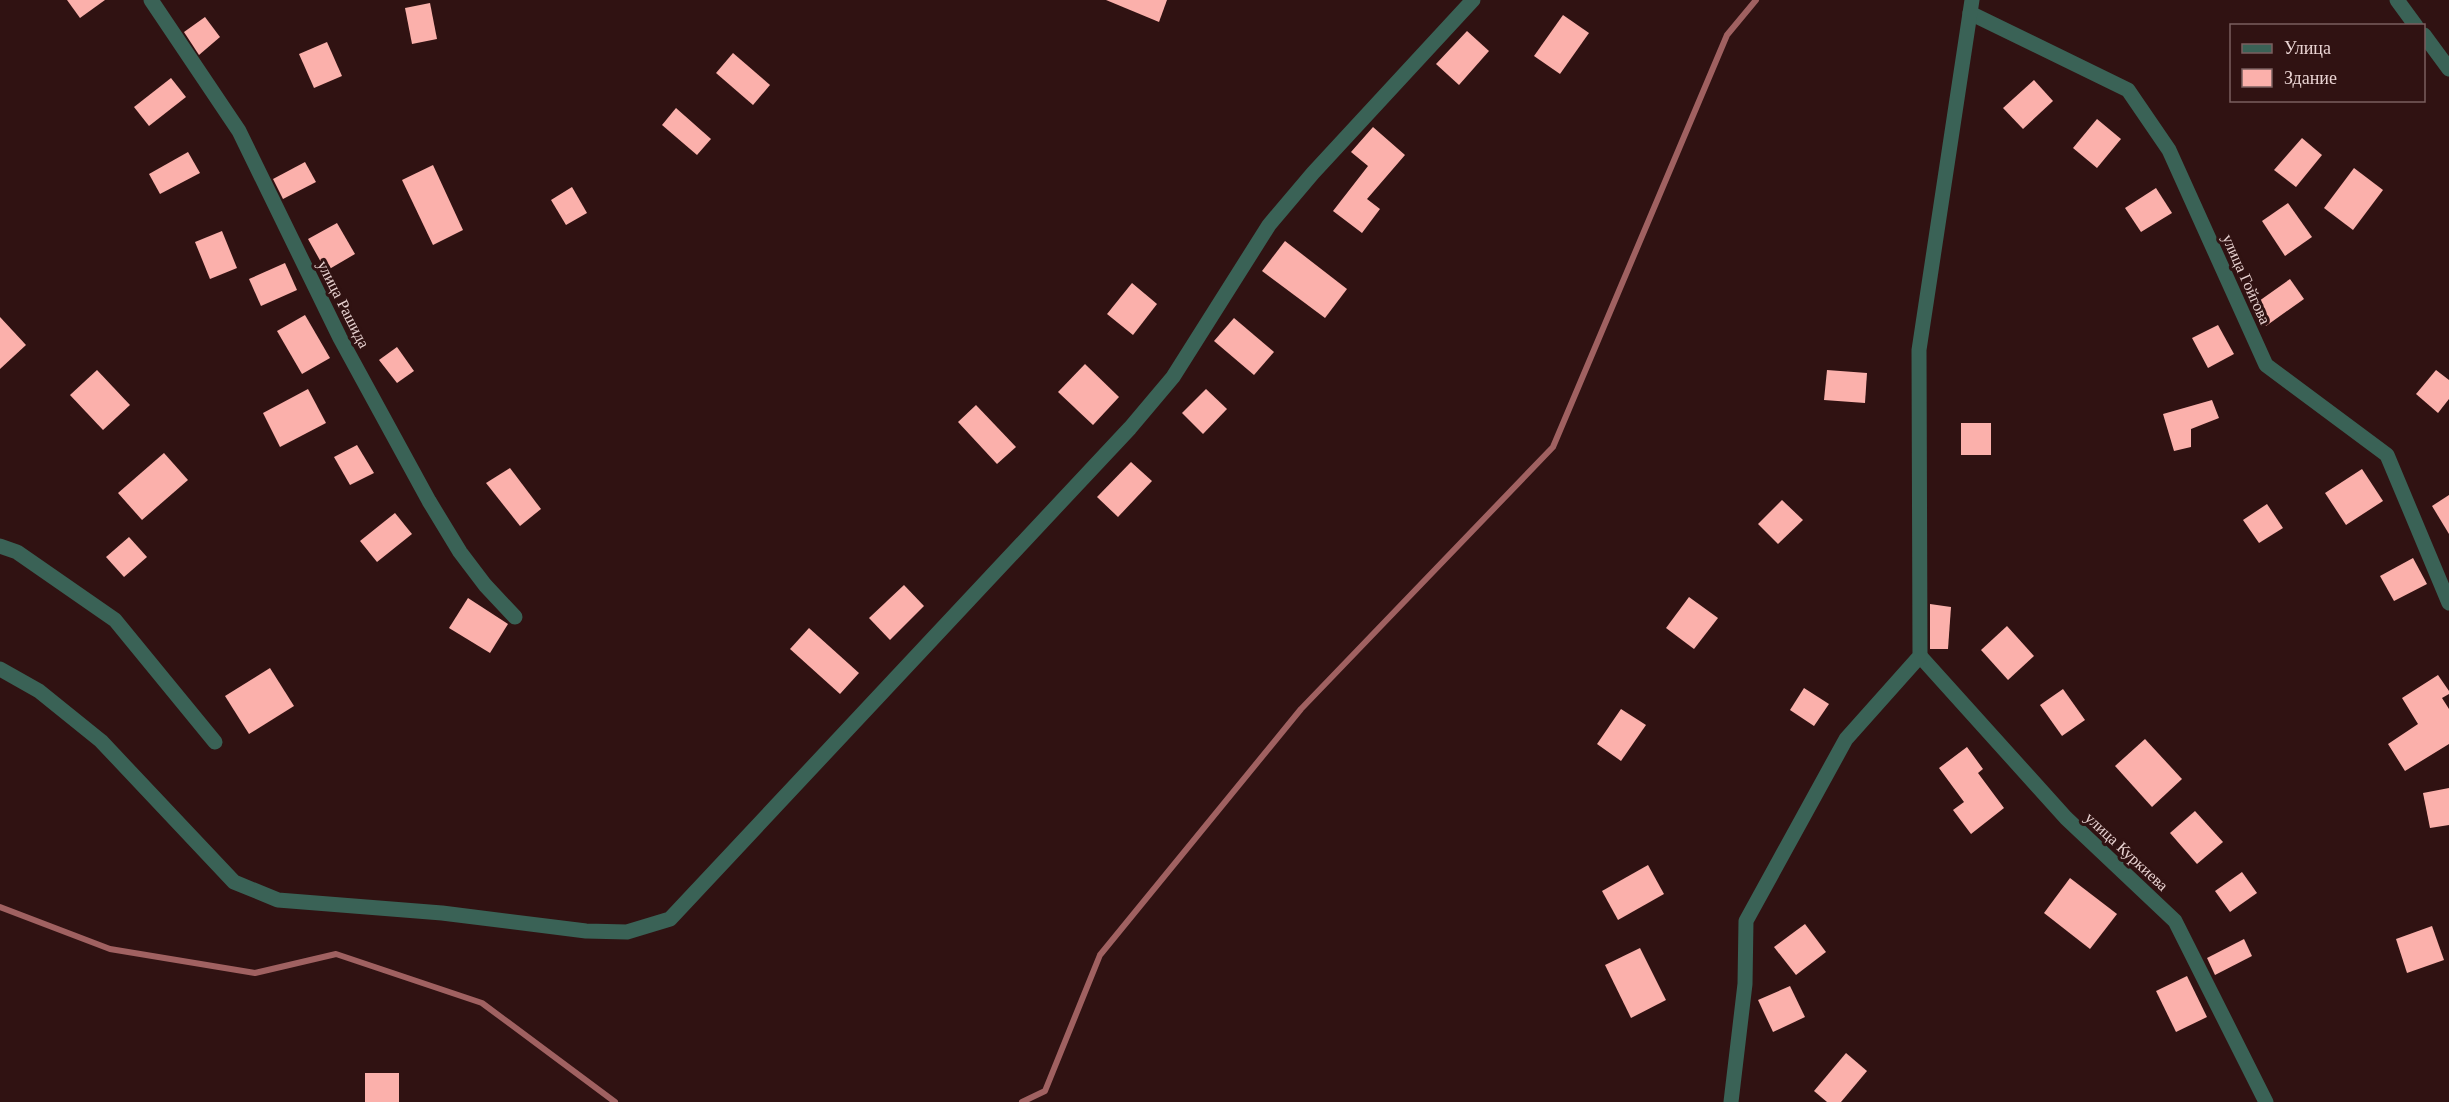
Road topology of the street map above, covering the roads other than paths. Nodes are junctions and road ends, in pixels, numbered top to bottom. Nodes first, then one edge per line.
1 (151, 0) edge
2 (1473, 0) edge
3 (2397, 0) edge
4 (1971, 7) edge
5 (2415, 24) edge
6 (2425, 36) edge
7 (2449, 69) edge
8 (0, 546) edge
9 (2449, 603) edge
10 (515, 617) dead end
11 (1920, 656) junction
12 (0, 669) edge
13 (215, 742) dead end
14 (1731, 1102) edge
15 (2266, 1102) edge

1 - 10 street, улица Рашида
2 - 12 street
3 - 5 street
4 - 9 street, улица Гойгова
4 - 11 street
6 - 7 street
8 - 13 street
11 - 14 street
11 - 15 street, улица Куркиева

